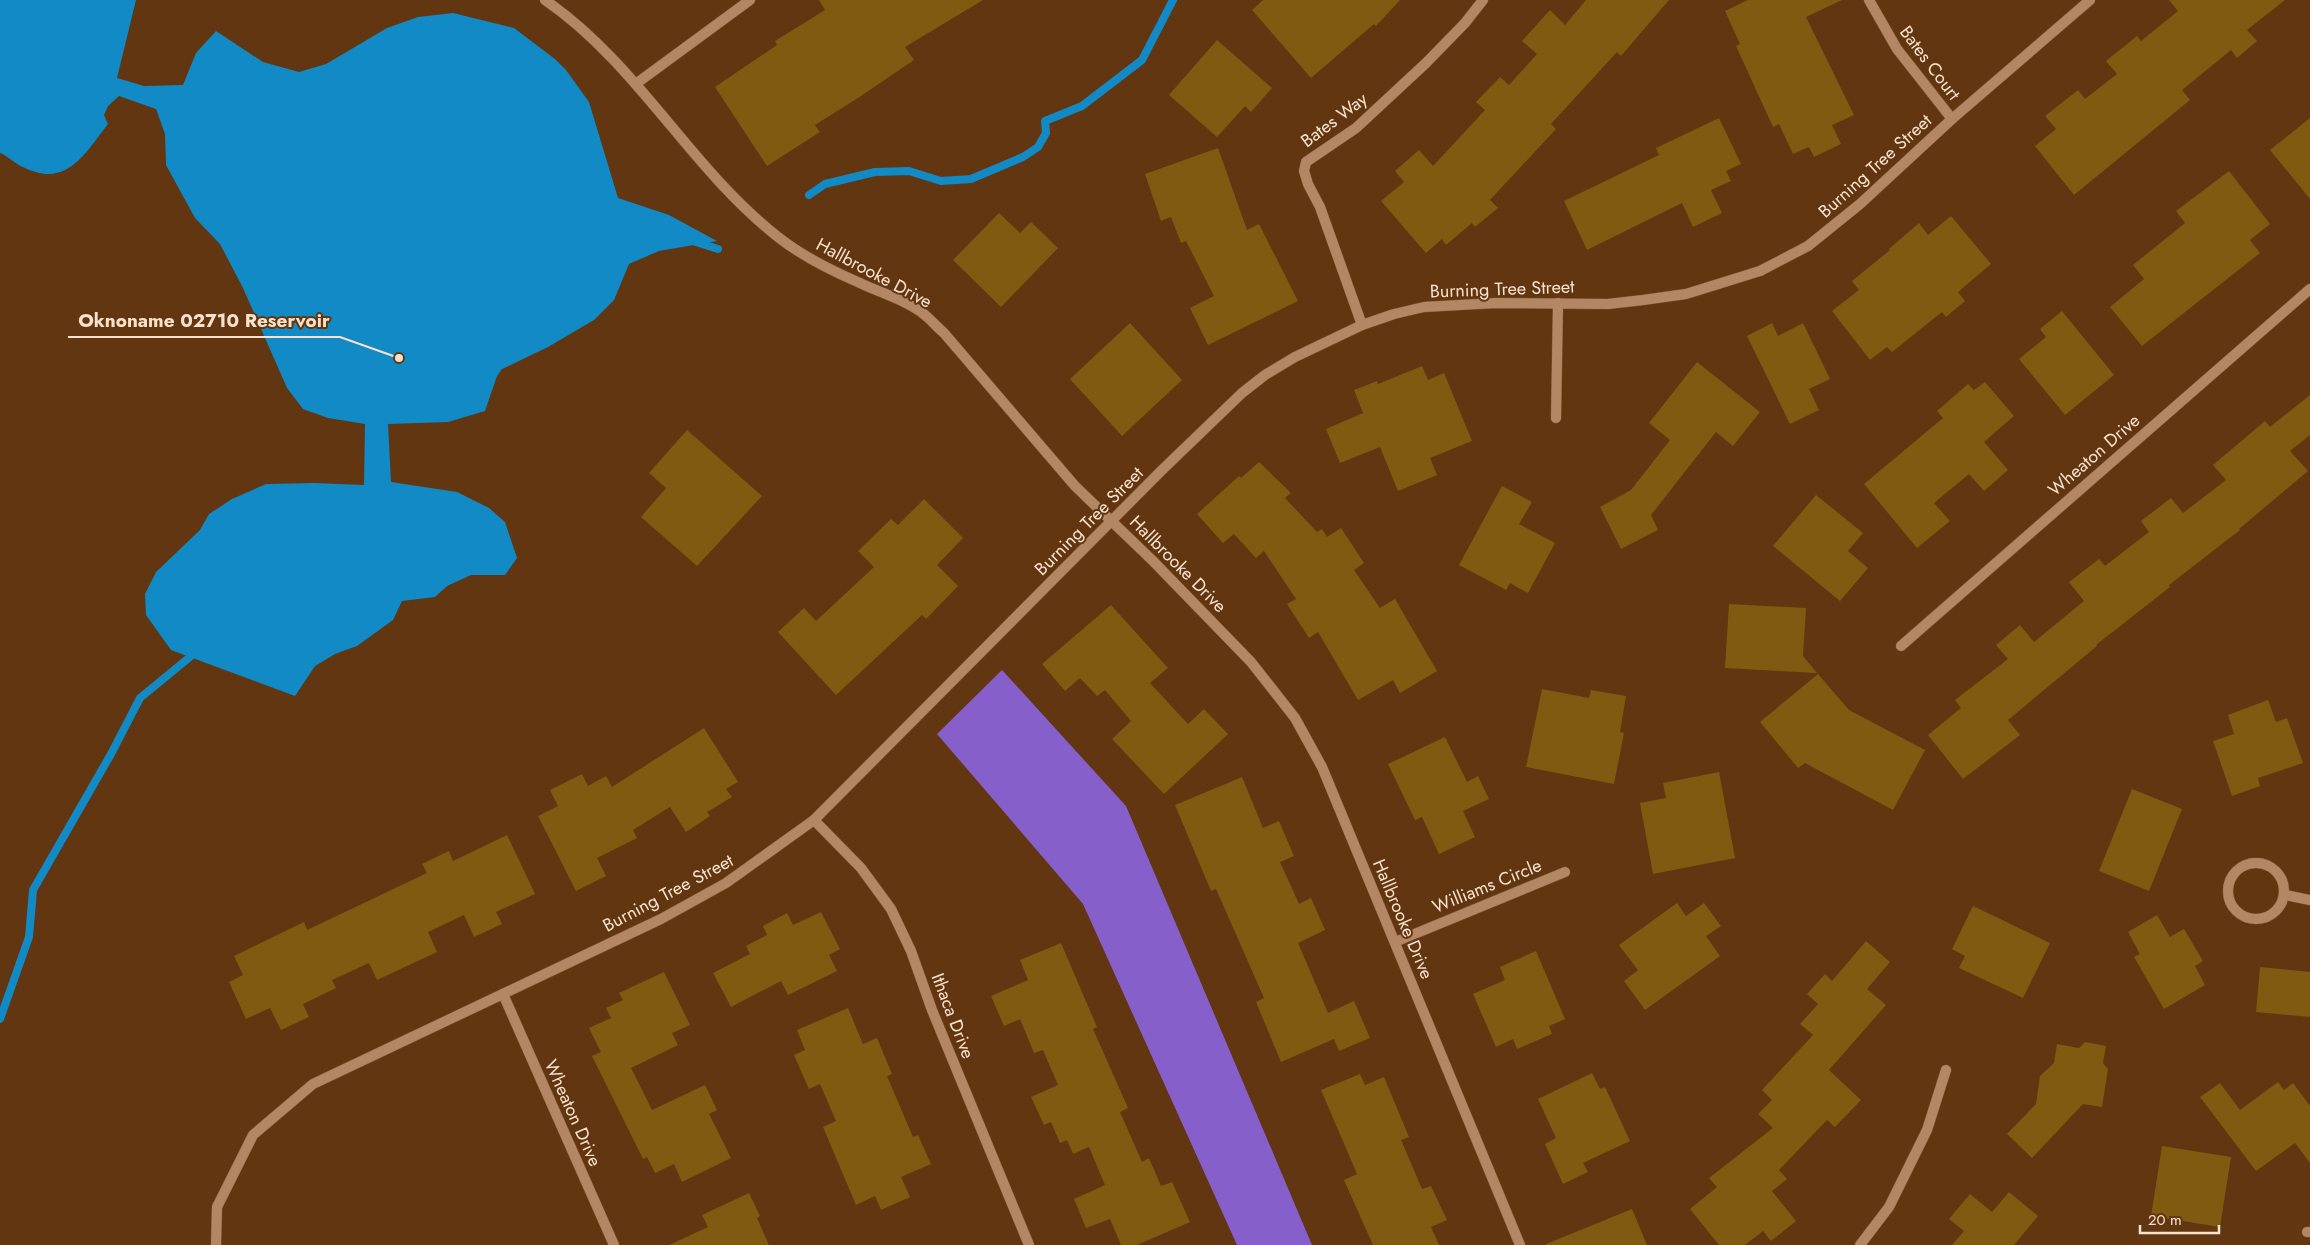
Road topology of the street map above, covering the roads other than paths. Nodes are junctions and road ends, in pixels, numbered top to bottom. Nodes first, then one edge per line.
1 (545, 0) edge
2 (750, 0) edge
3 (1483, 0) edge
4 (1869, 0) edge
5 (2090, 0) edge
6 (636, 83) junction
7 (1952, 119) junction
8 (2310, 289) edge
9 (1558, 303) junction
10 (1362, 325) junction
11 (1556, 418) dead end
12 (1112, 521) junction
13 (1901, 646) dead end
14 (814, 820) junction
15 (1565, 872) dead end
16 (2285, 895) junction
17 (2310, 900) edge
18 (1395, 942) junction
19 (503, 994) junction
20 (1946, 1070) dead end
21 (216, 1245) edge
22 (614, 1245) edge
23 (1029, 1245) edge
24 (1520, 1245) edge
25 (1860, 1245) edge

1 - 6 street, Hallbrooke Drive
2 - 6 street
3 - 10 street, Bates Way
4 - 7 street, Bates Court
5 - 7 street, Burning Tree Street
6 - 12 street, Hallbrooke Drive
7 - 9 street, Burning Tree Street
8 - 13 street, Wheaton Drive
9 - 10 street, Burning Tree Street
9 - 11 street
10 - 12 street, Burning Tree Street
12 - 14 street, Burning Tree Street
12 - 18 street, Hallbrooke Drive
14 - 19 street, Burning Tree Street
14 - 23 street, Ithaca Drive
15 - 18 street, Williams Circle
16 - 16 street
16 - 17 street
18 - 24 street, Hallbrooke Drive
19 - 21 street, Burning Tree Street
19 - 22 street, Wheaton Drive
20 - 25 street

